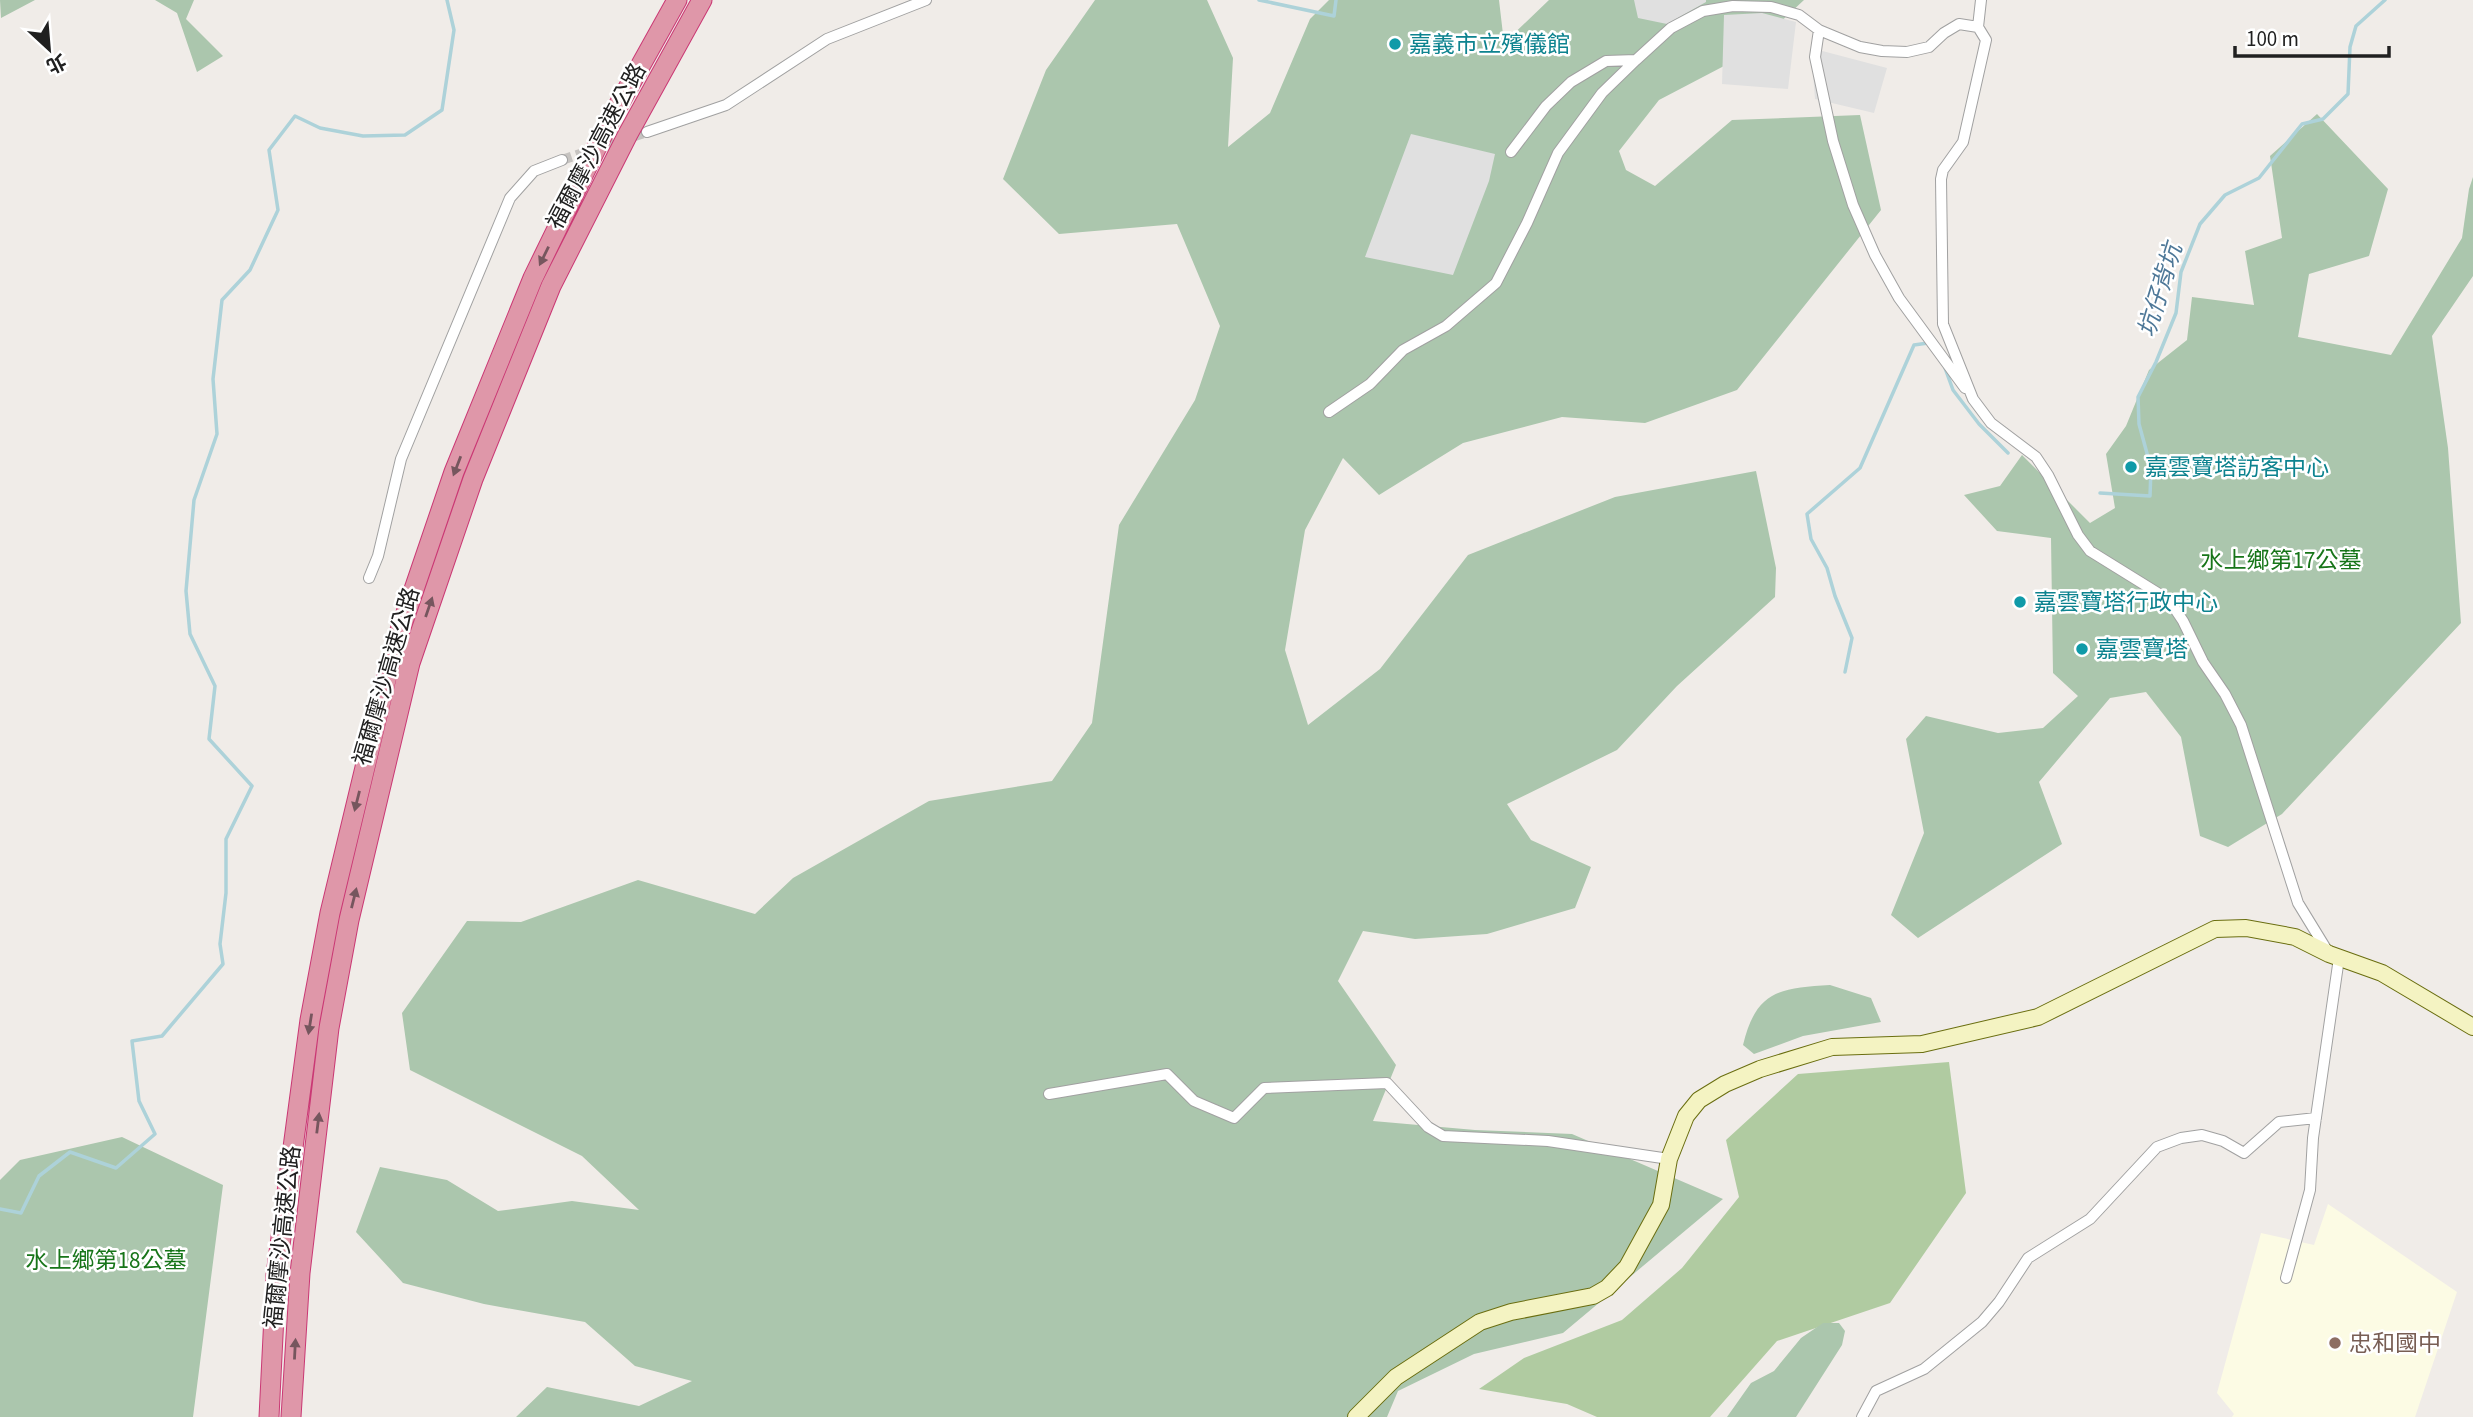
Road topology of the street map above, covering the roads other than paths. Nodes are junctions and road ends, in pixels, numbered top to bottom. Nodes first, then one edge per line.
1 (677, 0) edge
2 (702, 0) edge
3 (926, 0) edge
4 (1981, 0) edge
5 (1978, 27) junction
6 (1819, 30) junction
7 (1636, 60) junction
8 (647, 132) tunnel mouth
9 (1511, 152) dead end
10 (562, 160) tunnel mouth
11 (1973, 399) junction
12 (1329, 412) dead end
13 (369, 578) dead end
14 (2334, 956) junction
15 (2473, 1027) edge
16 (1049, 1094) dead end
17 (2316, 1118) junction
18 (1669, 1159) junction
19 (2286, 1278) dead end
20 (269, 1417) edge
21 (291, 1417) edge
22 (1356, 1417) edge
23 (1862, 1417) edge

1 -> 20 highway, 福爾摩沙高速公路
21 -> 2 highway, 福爾摩沙高速公路
3 - 8 street
4 - 5 street
5 - 6 street
5 - 11 street
6 - 7 street
6 - 11 street
7 - 9 street
7 - 12 street
10 - 13 street
11 - 14 street
14 - 15 street
14 - 17 street
14 - 18 street
16 - 18 street
17 - 19 street
17 - 23 street
18 - 22 street

